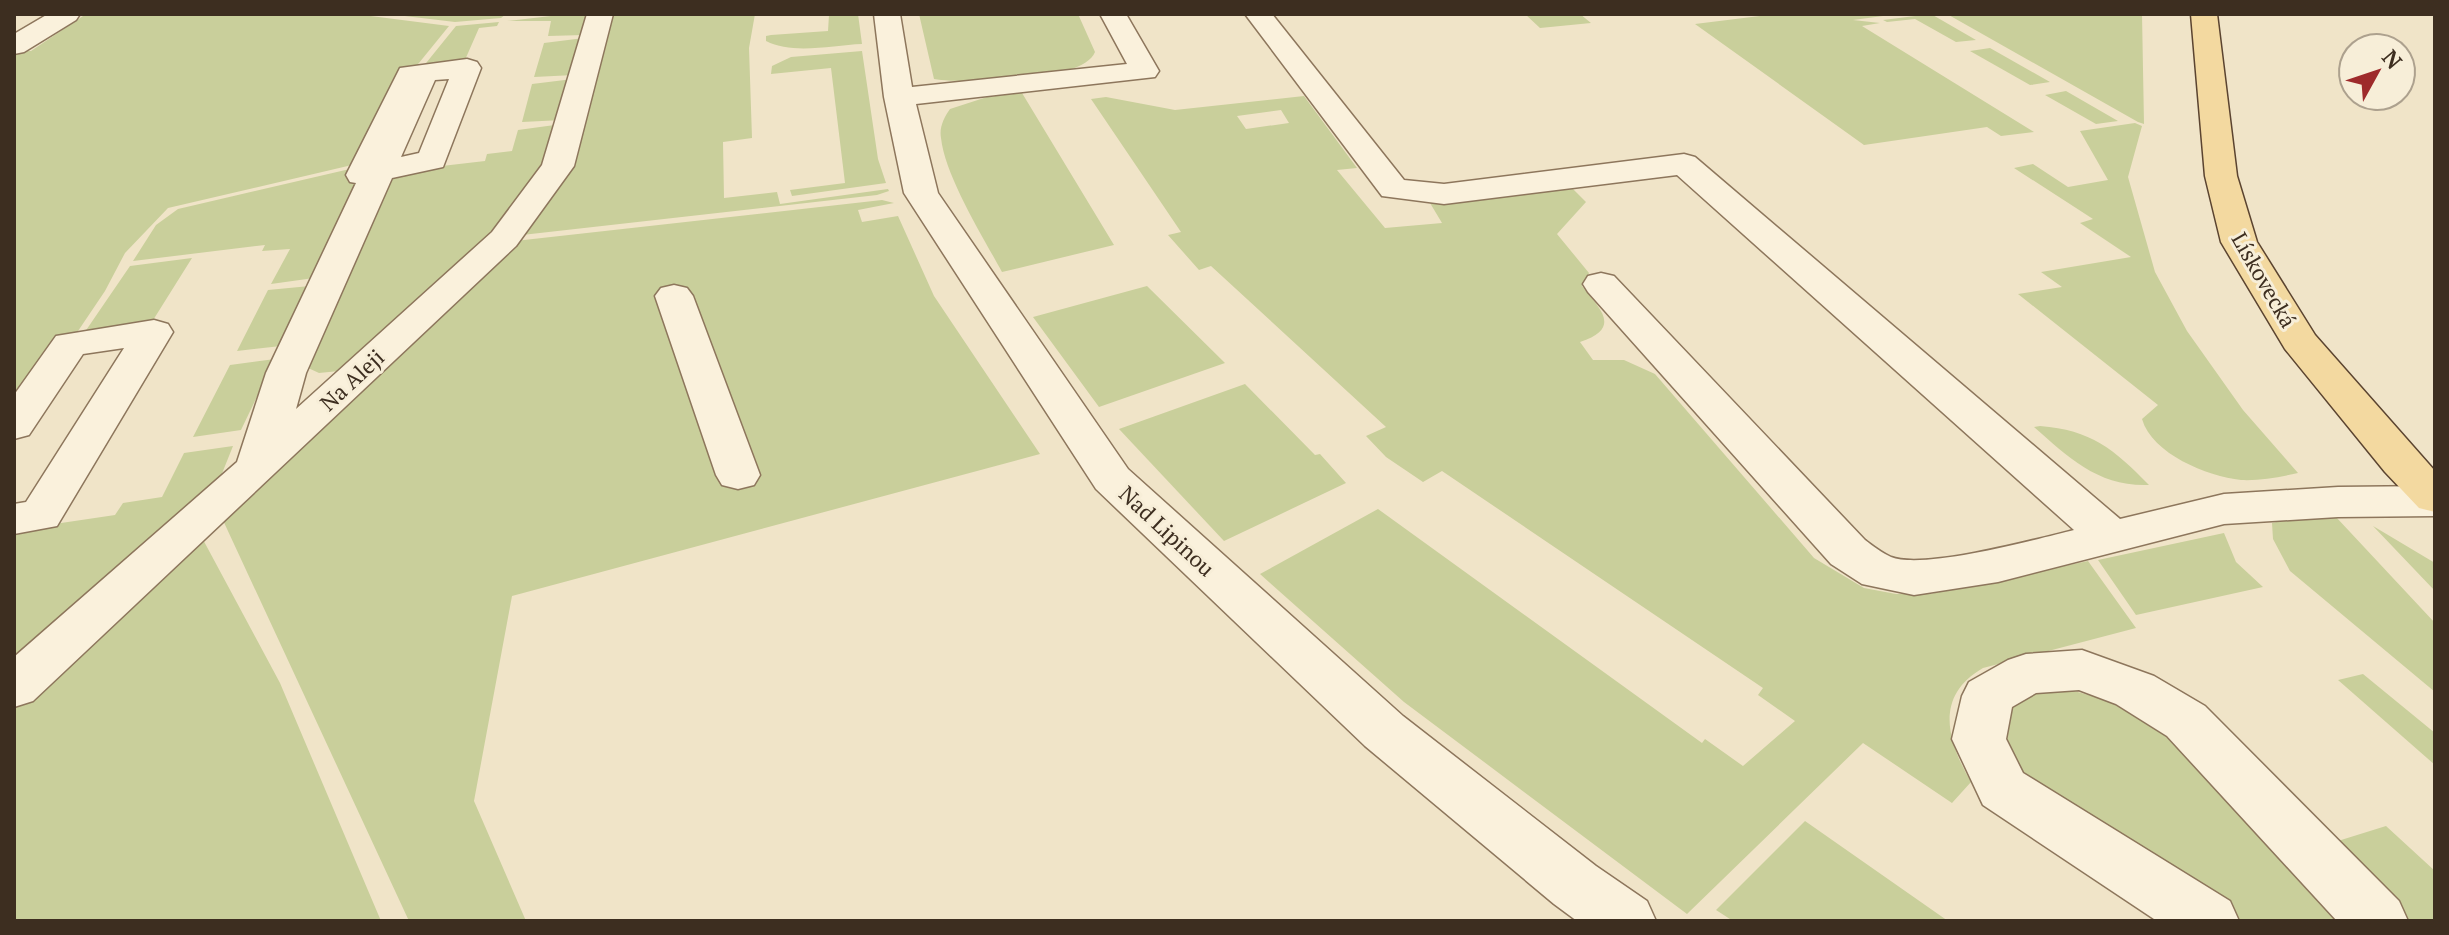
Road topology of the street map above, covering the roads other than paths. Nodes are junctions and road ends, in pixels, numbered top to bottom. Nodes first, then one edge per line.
1 (67, 14) edge
2 (600, 14) edge
3 (887, 14) edge
4 (1113, 14) edge
5 (1258, 14) edge
6 (2204, 14) edge
7 (14, 46) edge
8 (423, 74) dead end
9 (899, 97) junction
10 (1394, 189) junction
11 (1420, 223) dead end
12 (1601, 284) dead end
13 (674, 296) dead end
14 (79, 349) dead end
15 (14, 426) edge
16 (14, 444) edge
17 (257, 468) junction
18 (738, 475) dead end
19 (2435, 499) edge
20 (14, 519) edge
21 (2110, 536) junction
22 (14, 687) edge
23 (1625, 921) edge
24 (2208, 921) edge
25 (2377, 921) edge

1 - 7 street
2 - 17 street, Na Aleji
3 - 9 street, Nad Lipinou
4 - 9 street
5 - 10 street
6 - 19 main road, Lískovecká
8 - 17 street
9 - 23 street, Nad Lipinou
10 - 11 street
10 - 21 street
12 - 21 street
13 - 18 street
14 - 16 street
15 - 20 street
17 - 22 street, Na Aleji
19 - 21 street
24 - 25 street

